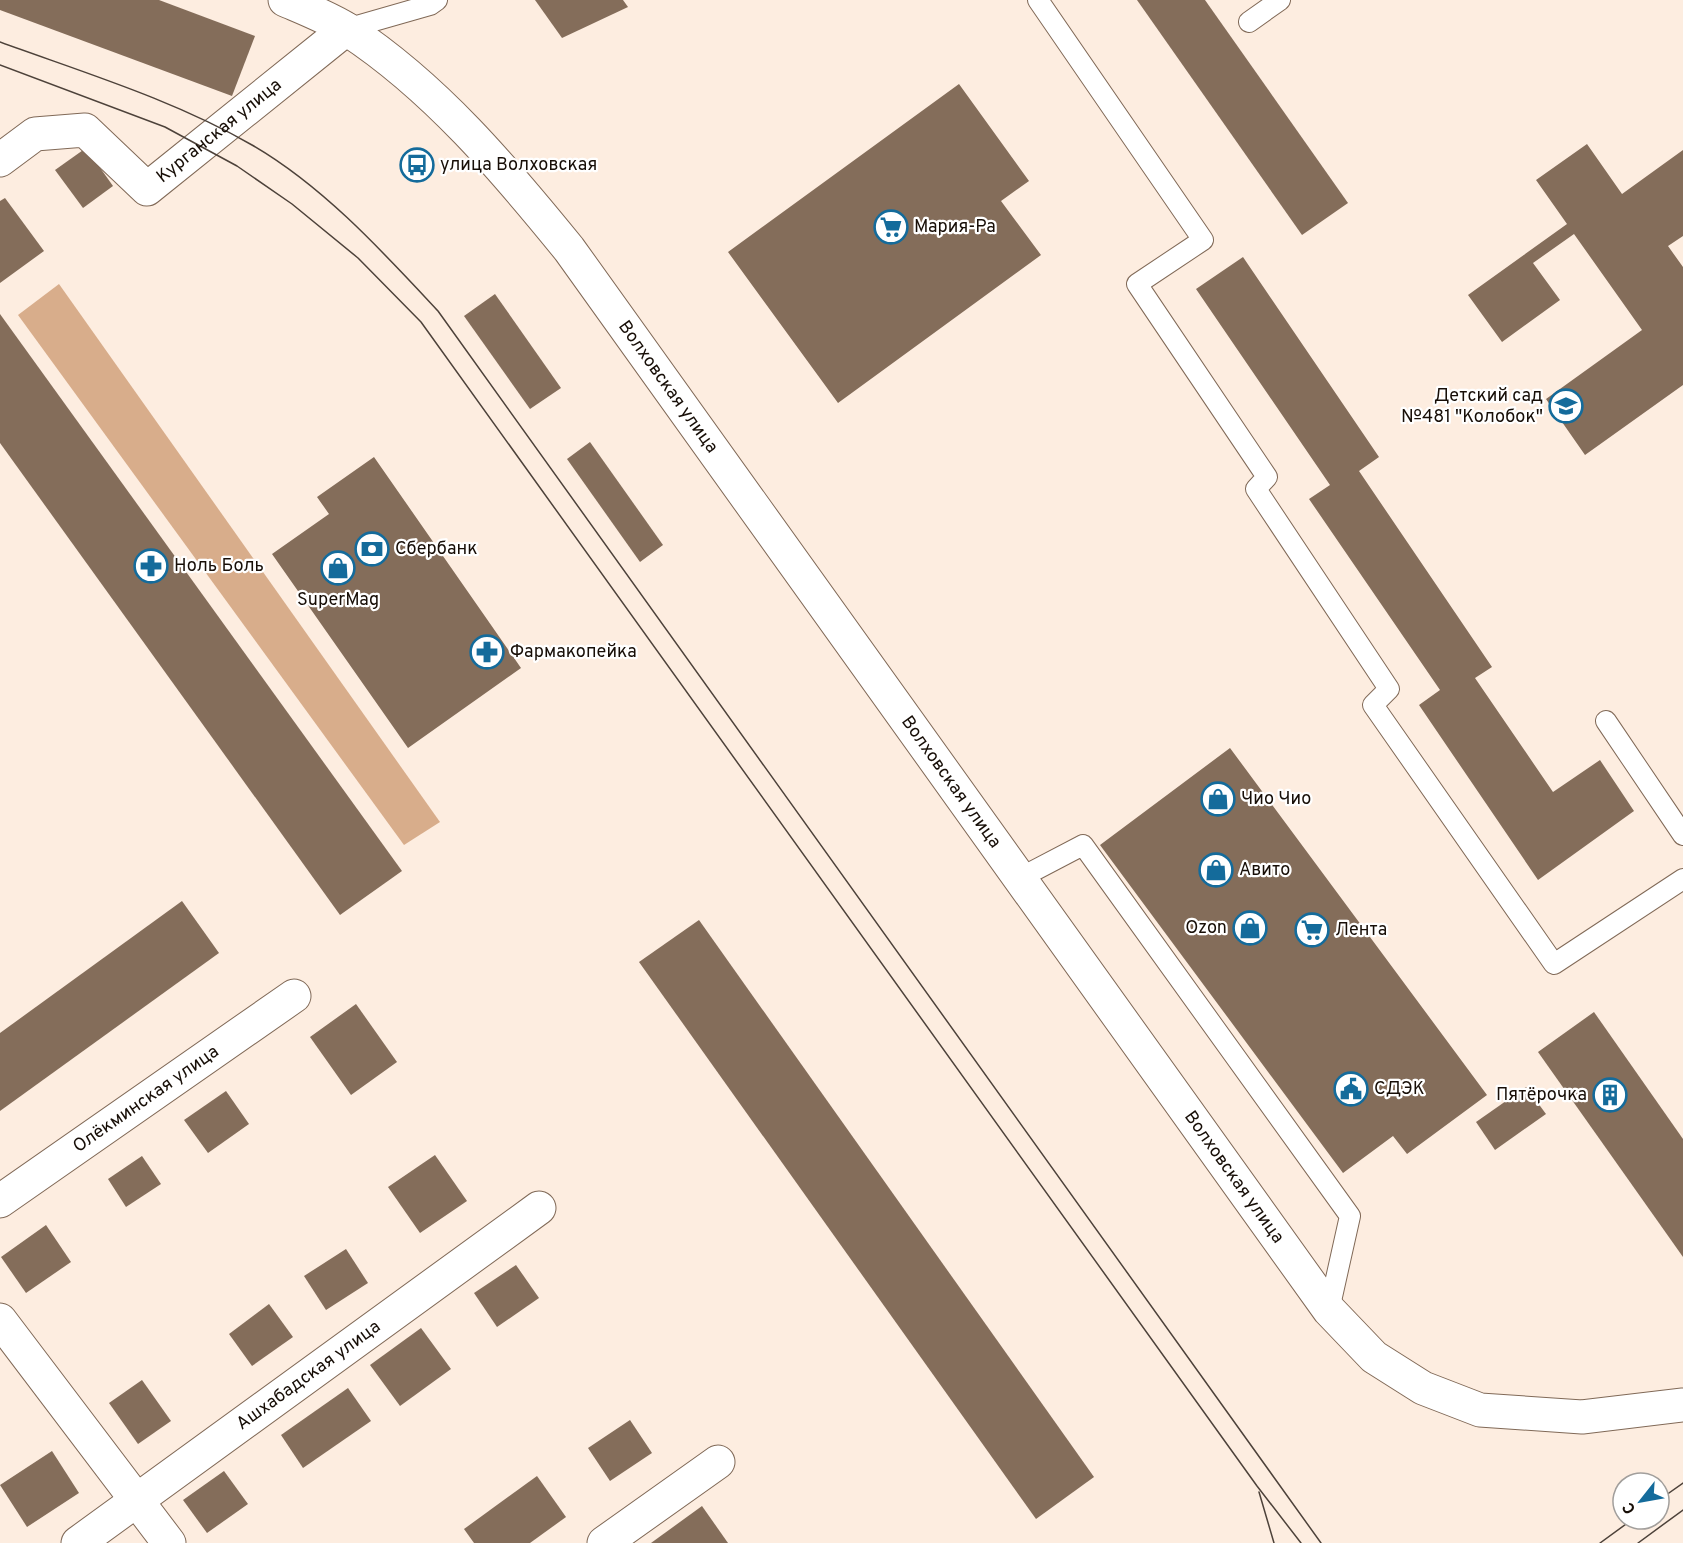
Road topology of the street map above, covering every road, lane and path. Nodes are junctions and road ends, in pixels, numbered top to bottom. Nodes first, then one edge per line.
1 (285, 0) edge
2 (437, 0) edge
3 (1038, 0) edge
4 (1280, 0) edge
5 (1249, 22) dead end
6 (346, 29) junction
7 (0, 160) edge
8 (1606, 721) dead end
9 (1683, 835) edge
10 (1020, 878) junction
11 (1683, 879) edge
12 (294, 996) dead end
13 (0, 1201) edge
14 (539, 1208) dead end
15 (1329, 1310) junction
16 (0, 1320) edge
17 (1683, 1405) edge
18 (718, 1462) dead end
19 (138, 1500) junction
20 (78, 1543) edge
21 (168, 1543) edge
22 (604, 1543) edge

1 - 6 main road, Волховская улица
2 - 6 lane
3 - 11 lane
4 - 5 lane
6 - 7 main road, Курганская улица
6 - 10 main road, Волховская улица
8 - 9 lane
10 - 15 main road, Волховская улица
10 - 15 lane
12 - 13 main road, Олёкминская улица
14 - 19 main road, Ашхабадская улица
15 - 17 main road, Волховская улица
16 - 19 main road
18 - 22 main road
19 - 20 main road, Ашхабадская улица
19 - 21 main road

